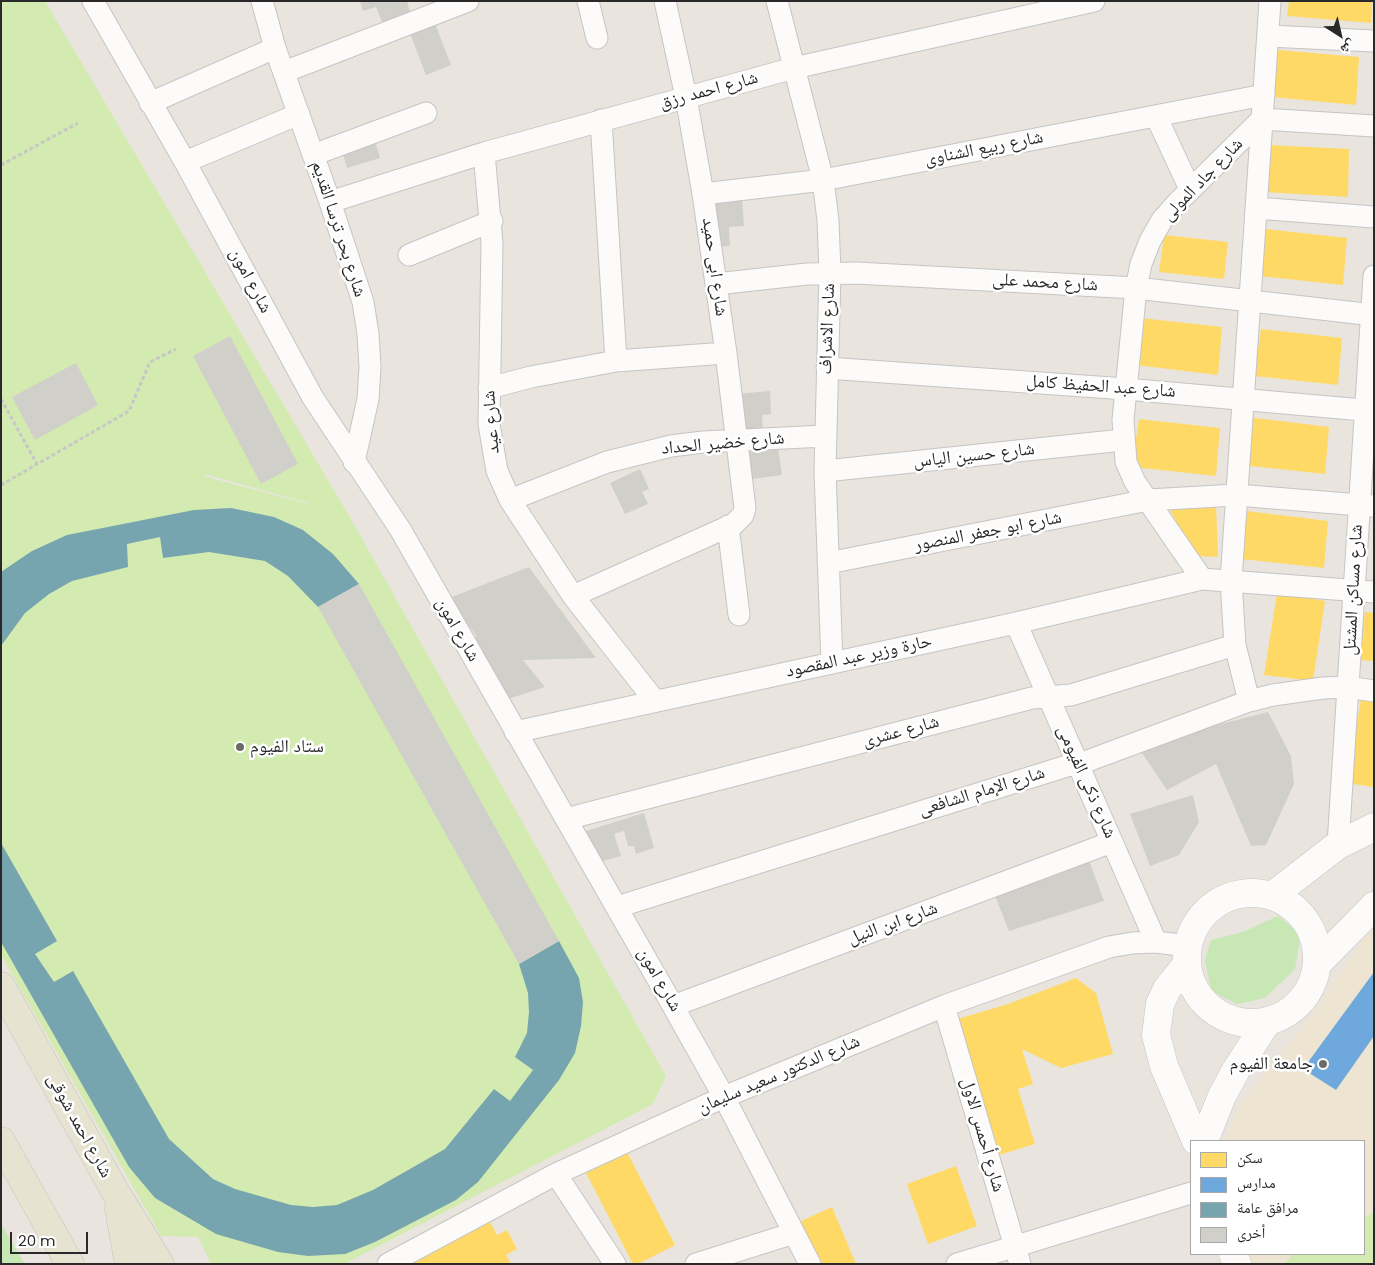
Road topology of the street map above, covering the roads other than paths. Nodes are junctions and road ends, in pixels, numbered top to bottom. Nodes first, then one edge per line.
1 (93, 1) edge
2 (262, 1) edge
3 (468, 1) edge
4 (588, 1) edge
5 (665, 1) edge
6 (777, 1) edge
7 (1094, 1) edge
8 (1270, 1) edge
9 (1268, 36) junction
10 (597, 38) dead end
11 (1374, 41) edge
12 (275, 48) junction
13 (794, 68) junction
14 (284, 72) junction
15 (1264, 95) junction
16 (686, 97) junction
17 (150, 104) junction
18 (426, 113) dead end
19 (299, 114) junction
20 (1156, 116) junction
21 (1262, 119) junction
22 (601, 120) junction
23 (1374, 126) edge
24 (484, 153) junction
25 (313, 155) junction
26 (185, 162) junction
27 (823, 180) junction
28 (1190, 189) junction
29 (703, 194) junction
30 (330, 202) junction
31 (1256, 208) junction
32 (1374, 217) edge
33 (492, 221) junction
34 (409, 255) dead end
35 (830, 273) junction
36 (1374, 276) edge
37 (716, 284) junction
38 (1136, 288) junction
39 (1250, 300) junction
40 (1373, 315) edge
41 (726, 353) junction
42 (616, 361) junction
43 (827, 368) junction
44 (489, 388) junction
45 (1126, 389) junction
46 (1243, 399) junction
47 (1370, 410) edge
48 (825, 436) junction
49 (736, 440) junction
50 (1123, 440) junction
51 (354, 462) junction
52 (825, 471) junction
53 (1236, 495) junction
54 (510, 500) junction
55 (1148, 500) junction
56 (1366, 506) edge
57 (728, 526) junction
58 (828, 563) junction
59 (1202, 579) junction
60 (1231, 581) junction
61 (1364, 591) edge
62 (573, 596) junction
63 (738, 615) dead end
64 (1016, 623) junction
65 (1235, 645) junction
66 (832, 663) junction
67 (1348, 687) junction
68 (1374, 691) edge
69 (1049, 698) junction
70 (655, 701) junction
71 (1249, 701) junction
72 (515, 732) junction
73 (1078, 764) junction
74 (566, 819) junction
75 (1374, 827) edge
76 (1112, 842) junction
77 (1338, 845) junction
78 (1272, 896) junction
79 (1374, 906) edge
80 (617, 907) junction
81 (1156, 942) junction
82 (1188, 955) junction
83 (1317, 964) junction
84 (1, 986) edge
85 (673, 1006) junction
86 (944, 1006) junction
87 (1267, 1022) junction
88 (724, 1097) junction
89 (1196, 1140) edge
90 (1204, 1140) edge
91 (1, 1141) edge
92 (556, 1174) junction
93 (116, 1193) junction
94 (1190, 1193) edge
95 (794, 1233) junction
96 (1017, 1255) edge
97 (70, 1264) edge
98 (130, 1264) edge
99 (160, 1264) edge
100 (388, 1264) edge
101 (615, 1264) edge
102 (696, 1264) edge
103 (810, 1264) edge
104 (957, 1264) edge

1 - 17 street, شارع امون
2 - 12 street, شارع بحر ترسا القديم
3 - 14 street
4 - 10 street
5 - 16 street, شارع ابى حميد
6 - 13 street, شارع الاشراف
7 - 13 street, شارع احمد رزق
8 - 9 street
9 - 11 street
9 - 15 street
12 - 14 street, شارع بحر ترسا القديم
12 - 17 street
13 - 16 street, شارع احمد رزق
13 - 27 street, شارع الاشراف
14 - 19 street, شارع بحر ترسا القديم
15 - 20 street, شارع ربيع الشناوى
15 - 21 street
16 - 22 street, شارع احمد رزق
16 - 29 street, شارع ابى حميد
17 - 26 street, شارع امون
18 - 25 street
19 - 25 street, شارع بحر ترسا القديم
19 - 26 street
20 - 27 street, شارع ربيع الشناوى
20 - 28 street
21 - 23 street
21 - 28 street, شارع جاد المولى
21 - 31 street
22 - 24 street, شارع احمد رزق
22 - 42 street
24 - 30 street, شارع احمد رزق
24 - 33 street, شارع عيد
25 - 30 street, شارع بحر ترسا القديم
26 - 51 street, شارع امون
27 - 29 street, شارع ربيع الشناوى
27 - 35 street, شارع الاشراف
28 - 38 street, شارع جاد المولى
29 - 37 street, شارع ابى حميد
30 - 51 street, شارع بحر ترسا القديم
31 - 32 street
31 - 39 street
33 - 34 street
33 - 44 street, شارع عيد
35 - 37 street, شارع محمد على
35 - 38 street, شارع محمد على
35 - 43 street, شارع الاشراف
36 - 40 street, شارع مساكن المشتل
37 - 41 street, شارع ابى حميد
38 - 39 street, شارع محمد على
38 - 45 street, شارع جاد المولى
39 - 40 street, شارع محمد على
39 - 46 street
40 - 47 street, شارع مساكن المشتل
41 - 42 street
41 - 49 street, شارع ابى حميد
42 - 44 street
43 - 45 street, شارع عبد الحفيظ كامل
43 - 48 street, شارع الاشراف
44 - 54 street, شارع عيد
45 - 46 street, شارع عبد الحفيظ كامل
45 - 50 street, شارع جاد المولى
46 - 47 street, شارع عبد الحفيظ كامل
46 - 53 street
47 - 56 street, شارع مساكن المشتل
48 - 49 street, شارع خضير الحداد
48 - 52 street, شارع الاشراف
49 - 54 street, شارع خضير الحداد
49 - 57 street, شارع ابى حميد
50 - 52 street, شارع حسين الياس
50 - 55 street, شارع جاد المولى
51 - 72 street, شارع امون
52 - 58 street, شارع الاشراف
53 - 55 street, شارع ابو جعفر المنصور
53 - 56 street, شارع ابو جعفر المنصور
53 - 60 street
54 - 62 street, شارع عيد
55 - 58 street, شارع ابو جعفر المنصور
55 - 59 street, شارع جاد المولى
56 - 61 street, شارع مساكن المشتل
57 - 62 street
57 - 63 street
58 - 66 street, شارع الاشراف
59 - 60 street, حارة وزير عبد المقصود
59 - 64 street, حارة وزير عبد المقصود
60 - 61 street, حارة وزير عبد المقصود
60 - 65 street
61 - 67 street, شارع مساكن المشتل
62 - 70 street, شارع عيد
64 - 66 street, حارة وزير عبد المقصود
64 - 69 street, شارع ذكى الفيومى
65 - 69 street, شارع عشرى
65 - 71 street
66 - 70 street, حارة وزير عبد المقصود
67 - 68 street, شارع الإمام الشافعى
67 - 71 street, شارع الإمام الشافعى
67 - 77 street, شارع مساكن المشتل
69 - 73 street, شارع ذكى الفيومى
69 - 74 street, شارع عشرى
70 - 72 street, حارة وزير عبد المقصود
71 - 73 street, شارع الإمام الشافعى
72 - 74 street, شارع امون
73 - 76 street, شارع ذكى الفيومى
73 - 80 street, شارع الإمام الشافعى
74 - 80 street, شارع امون
75 - 77 street
76 - 81 street, شارع ذكى الفيومى
76 - 85 street, شارع ابن النيل
77 - 78 street
78 - 82 street
78 - 83 street
79 - 83 street
80 - 85 street, شارع امون
81 - 82 street, شارع الدكتور سعيد سليمان
81 - 86 street, شارع الدكتور سعيد سليمان
82 - 87 street
82 - 89 street
83 - 87 street
84 - 93 main road, شارع احمد شوقى
85 - 88 street, شارع امون
86 - 88 street, شارع الدكتور سعيد سليمان
86 - 96 street, شارع أحمس الاول
87 - 90 street
88 - 92 street, شارع الدكتور سعيد سليمان
88 - 95 street, شارع امون
91 - 97 main road
92 - 100 street, شارع الدكتور سعيد سليمان
92 - 101 street
93 - 98 main road
93 - 99 main road, شارع احمد شوقى
94 - 96 street
95 - 102 street
95 - 103 street, شارع امون
96 - 104 street

